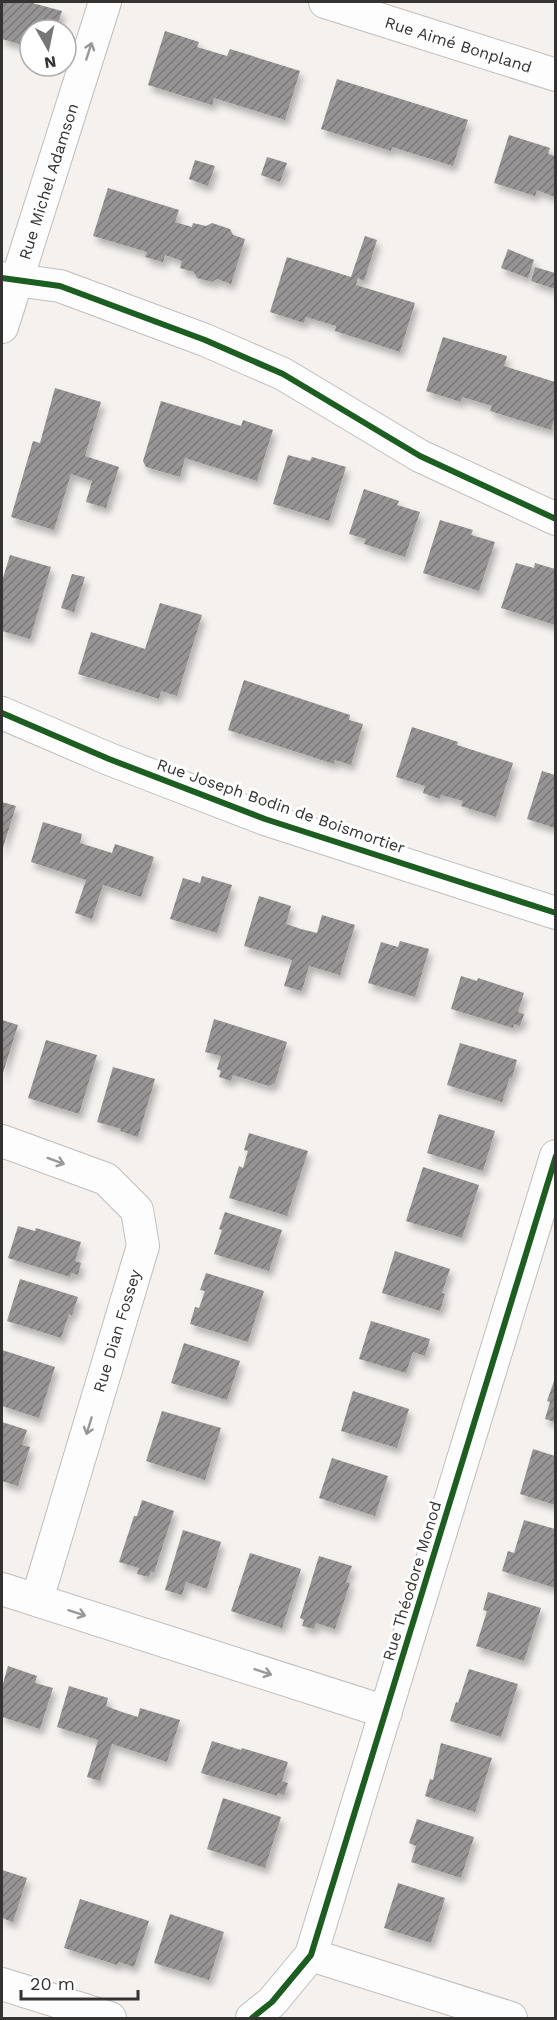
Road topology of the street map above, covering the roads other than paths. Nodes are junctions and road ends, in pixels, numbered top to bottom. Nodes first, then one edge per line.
1 (105, 2) edge
2 (325, 2) edge
3 (555, 75) edge
4 (9, 279) edge
5 (2, 327) edge
6 (555, 519) edge
7 (2, 713) edge
8 (555, 913) edge
9 (2, 1141) edge
10 (555, 1155) edge
11 (2, 1589) edge
12 (37, 1600) junction
13 (386, 1712) junction
14 (311, 1955) junction
15 (2, 1984) edge
16 (262, 2010) edge
17 (110, 2019) edge
18 (511, 2019) edge

4 -> 1 street, Rue Michel Adamson
2 - 3 street, Rue Aimé Bonpland
4 - 5 street, Rue Michel Adamson
4 - 6 street
7 - 8 street, Rue Joseph Bodin de Boismortier
9 -> 12 street, Rue Dian Fossey
10 - 13 street, Rue Théodore Monod
11 - 12 street
12 -> 13 street
13 - 14 street, Rue Théodore Monod
14 - 16 street, Rue Théodore Monod
14 - 18 street
15 - 17 street

